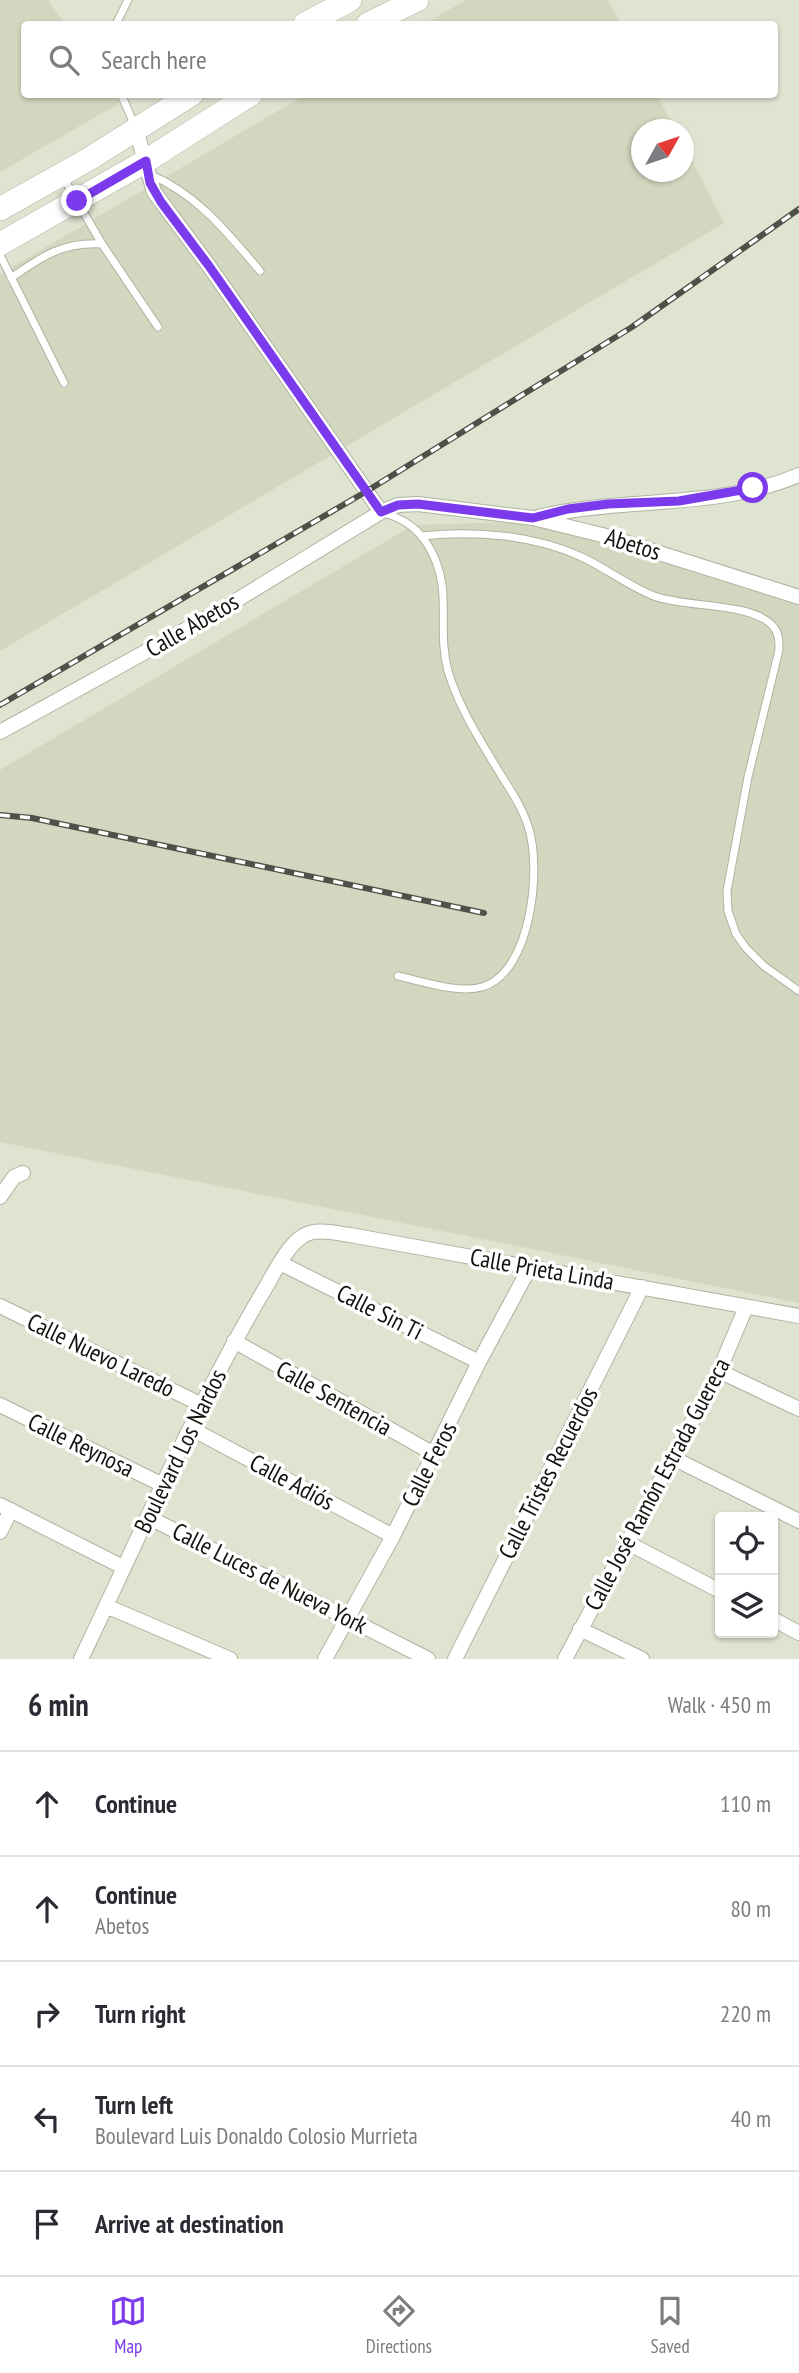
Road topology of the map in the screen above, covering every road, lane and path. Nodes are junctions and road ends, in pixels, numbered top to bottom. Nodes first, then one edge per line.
1 (128, 0) edge
2 (350, 0) edge
3 (417, 0) edge
4 (118, 21) edge
5 (311, 21) edge
6 (374, 21) edge
7 (123, 98) edge
8 (186, 98) edge
9 (245, 98) edge
10 (136, 130) junction
11 (147, 168) junction
12 (61, 174) junction
13 (77, 201) junction
14 (0, 209) edge
15 (0, 244) edge
16 (102, 244) junction
17 (0, 255) edge
18 (260, 271) dead end
19 (11, 278) junction
20 (158, 327) dead end
21 (64, 383) dead end
22 (799, 475) edge
23 (381, 512) junction
24 (533, 518) junction
25 (422, 536) junction
26 (799, 597) edge
27 (0, 732) edge
28 (398, 976) dead end
29 (799, 991) edge
30 (23, 1173) dead end
31 (0, 1197) edge
32 (290, 1249) joint
33 (280, 1263) junction
34 (530, 1267) junction
35 (642, 1287) junction
36 (0, 1306) edge
37 (746, 1307) junction
38 (799, 1316) edge
39 (234, 1341) junction
40 (479, 1362) junction
41 (719, 1371) junction
42 (0, 1405) edge
43 (202, 1405) junction
44 (799, 1409) edge
45 (190, 1428) junction
46 (434, 1454) junction
47 (673, 1458) junction
48 (163, 1485) junction
49 (5, 1507) edge
50 (148, 1517) junction
51 (799, 1521) edge
52 (0, 1532) edge
53 (393, 1536) junction
54 (626, 1542) junction
55 (123, 1567) junction
56 (715, 1588) edge
57 (106, 1606) junction
58 (348, 1617) junction
59 (778, 1622) edge
60 (580, 1629) junction
61 (799, 1633) edge
62 (81, 1659) edge
63 (230, 1659) edge
64 (325, 1659) edge
65 (428, 1659) edge
66 (455, 1659) edge
67 (565, 1659) edge
68 (642, 1659) edge

1 - 4 lane
2 - 5 main road
3 - 6 main road
7 - 10 lane
8 - 10 main road
9 - 11 main road
10 - 11 street
10 - 12 main road
11 - 13 main road
11 - 18 lane
11 - 23 street
12 - 13 lane
12 - 14 main road
13 - 15 main road
13 - 16 lane
16 - 19 lane
16 - 20 lane
17 - 19 lane
19 - 21 lane
22 - 24 street
23 - 24 street, Abetos
23 - 25 lane
23 - 27 street, Calle Abetos
24 - 26 street, Abetos
25 - 28 lane
25 - 29 lane
30 - 31 street
32 - 33 street, Boulevard Los Nardos
32 - 34 street, Calle Prieta Linda
33 - 39 street, Boulevard Los Nardos
33 - 40 street, Calle Sin Ti
34 - 35 street, Calle Prieta Linda
34 - 40 street, Calle Feros
35 - 37 street, Calle Prieta Linda
35 - 66 street, Calle Tristes Recuerdos
36 - 43 street, Calle Nuevo Laredo
37 - 38 street, Calle Prieta Linda
37 - 41 street, Calle José Ramón Estrada Guereca
39 - 43 street, Boulevard Los Nardos
39 - 46 street, Calle Sentencia
40 - 46 street, Calle Feros
41 - 44 street
41 - 47 street, Calle José Ramón Estrada Guereca
42 - 48 street, Calle Reynosa
43 - 45 street, Boulevard Los Nardos
45 - 48 street, Boulevard Los Nardos
45 - 53 street, Calle Adiós
46 - 53 street, Calle Feros
47 - 51 street
47 - 54 street, Calle José Ramón Estrada Guereca
48 - 50 street, Boulevard Los Nardos
49 - 52 street
49 - 55 street
50 - 55 street, Boulevard Los Nardos
50 - 58 street, Calle Luces de Nueva York
53 - 58 street, Calle Feros
54 - 56 street
54 - 60 street, Calle José Ramón Estrada Guereca
55 - 57 street, Boulevard Los Nardos
57 - 62 street, Boulevard Los Nardos
57 - 63 street
58 - 64 street, Calle Feros
58 - 65 street, Calle Luces de Nueva York
59 - 61 street
60 - 67 street, Calle José Ramón Estrada Guereca
60 - 68 street

